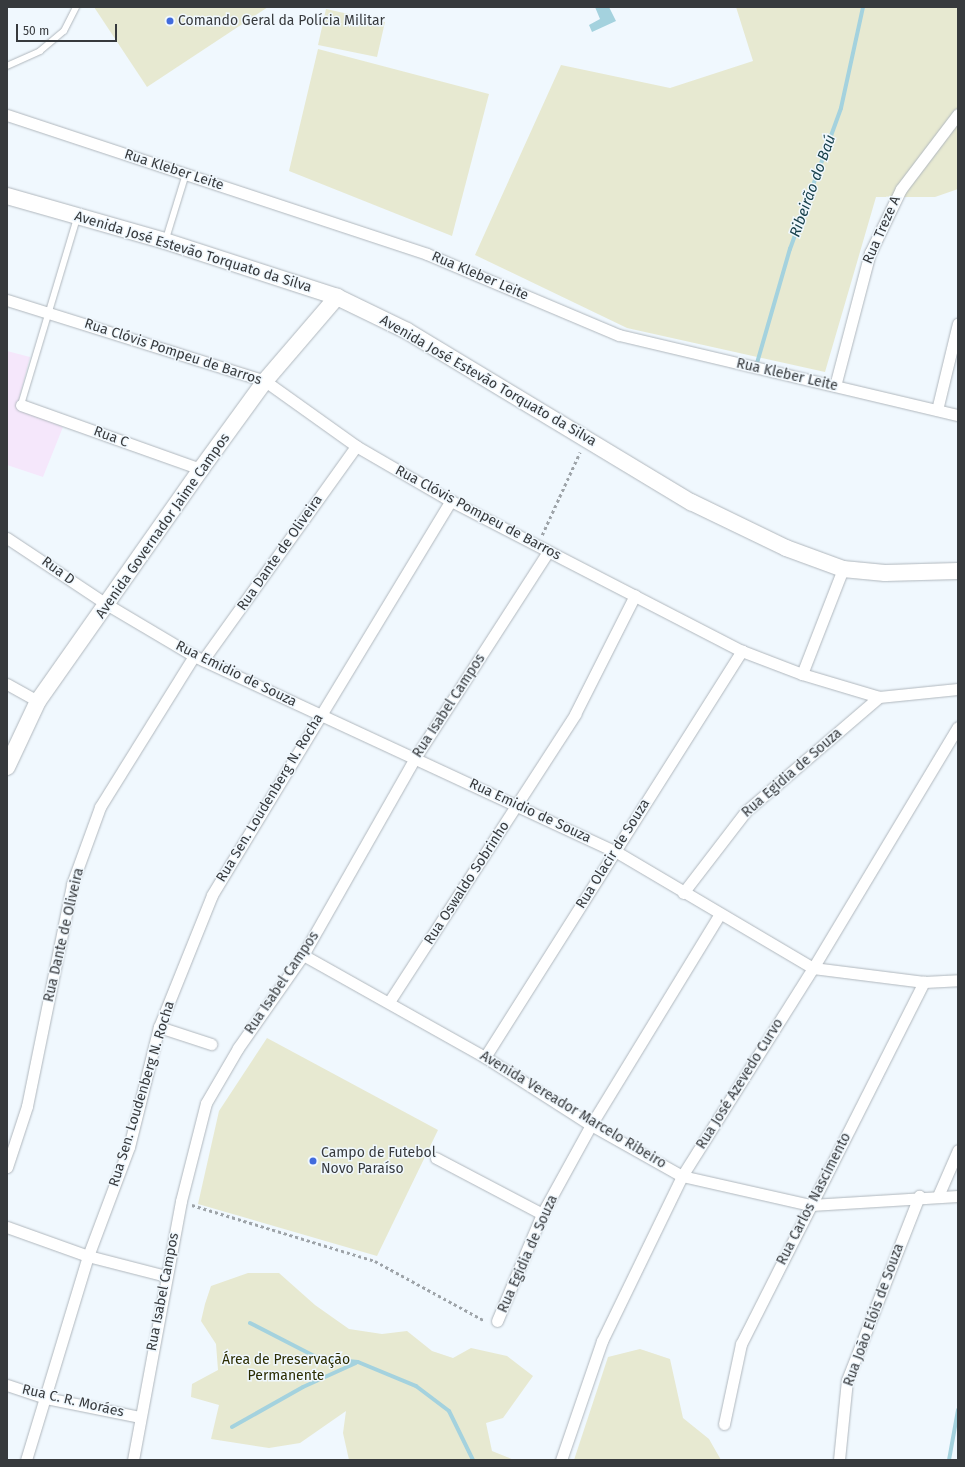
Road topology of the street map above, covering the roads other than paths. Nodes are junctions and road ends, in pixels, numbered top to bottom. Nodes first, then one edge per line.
1 (76, 7) edge
2 (7, 66) edge
3 (958, 114) edge
4 (7, 115) edge
5 (186, 174) junction
6 (7, 196) edge
7 (77, 215) junction
8 (165, 241) junction
9 (337, 297) junction
10 (7, 300) edge
11 (46, 311) junction
12 (958, 323) edge
13 (265, 381) junction
14 (835, 386) junction
15 (21, 405) joint
16 (937, 410) junction
17 (958, 415) edge
18 (356, 446) junction
19 (201, 469) junction
20 (451, 501) junction
21 (7, 538) edge
22 (548, 552) junction
23 (843, 569) junction
24 (958, 571) edge
25 (635, 595) junction
26 (108, 605) junction
27 (742, 651) junction
28 (198, 658) junction
29 (802, 674) junction
30 (7, 684) edge
31 (958, 689) edge
32 (880, 698) junction
33 (38, 701) junction
34 (320, 715) junction
35 (958, 727) edge
36 (415, 758) junction
37 (7, 767) edge
38 (518, 804) junction
39 (615, 851) junction
40 (683, 893) junction
41 (719, 915) junction
42 (303, 955) junction
43 (813, 968) junction
44 (958, 980) edge
45 (924, 982) junction
46 (389, 1002) junction
47 (159, 1027) junction
48 (211, 1044) dead end
49 (485, 1057) junction
50 (591, 1125) junction
51 (958, 1150) edge
52 (436, 1158) dead end
53 (7, 1167) edge
54 (682, 1176) junction
55 (919, 1196) junction
56 (938, 1196) junction
57 (958, 1196) edge
58 (811, 1205) junction
59 (542, 1214) junction
60 (7, 1227) edge
61 (88, 1256) junction
62 (166, 1276) junction
63 (497, 1321) road end
64 (7, 1385) edge
65 (46, 1398) junction
66 (139, 1417) junction
67 (724, 1424) dead end
68 (26, 1460) edge
69 (133, 1460) edge
70 (561, 1460) edge
71 (839, 1460) edge

1 - 2 lane
3 - 14 street, Rua Treze A
4 - 5 street, Rua Kleber Leite
5 - 8 lane
5 - 14 street, Rua Kleber Leite
6 - 7 main road, Avenida José Estevão Torquato da Silva
7 - 8 main road, Avenida José Estevão Torquato da Silva
7 - 11 lane
8 - 9 main road, Avenida José Estevão Torquato da Silva
9 - 13 main road, Avenida Governador Jaime Campos
9 - 23 main road, Avenida José Estevão Torquato da Silva
10 - 11 street, Rua Clóvis Pompeu de Barros
11 - 13 street, Rua Clóvis Pompeu de Barros
11 - 15 lane
12 - 16 street
13 - 18 street, Rua Clóvis Pompeu de Barros
13 - 19 main road, Avenida Governador Jaime Campos
14 - 16 street, Rua Kleber Leite
15 - 19 street, Rua C
16 - 17 street, Rua Kleber Leite
18 - 20 street, Rua Clóvis Pompeu de Barros
18 - 28 street, Rua Dante de Oliveira
19 - 26 main road, Avenida Governador Jaime Campos
20 - 22 street, Rua Clóvis Pompeu de Barros
20 - 34 street, Rua Sen. Loudenberg N. Rocha
21 - 26 street, Rua D
22 - 25 street, Rua Clóvis Pompeu de Barros
22 - 36 street, Rua Isabel Campos
23 - 24 main road, Avenida José Estevão Torquato da Silva
23 - 29 street
25 - 27 street, Rua Clóvis Pompeu de Barros
25 - 38 street, Rua Oswaldo Sobrinho
26 - 28 street, Rua Emidio de Souza
26 - 33 main road, Avenida Governador Jaime Campos
27 - 29 street, Rua Clóvis Pompeu de Barros
27 - 39 street, Rua Olacir de Souza
28 - 34 street, Rua Emidio de Souza
28 - 53 street, Rua Dante de Oliveira
29 - 32 street, Rua Clóvis Pompeu de Barros
30 - 33 street
31 - 32 street, Rua Clóvis Pompeu de Barros
32 - 40 street, Rua Egidia de Souza
33 - 37 main road, Avenida Governador Jaime Campos
34 - 36 street, Rua Emidio de Souza
34 - 47 street, Rua Sen. Loudenberg N. Rocha
35 - 43 street, Rua José Azevedo Curvo
36 - 38 street, Rua Emidio de Souza
36 - 42 street, Rua Isabel Campos
38 - 39 street, Rua Emidio de Souza
38 - 46 street, Rua Oswaldo Sobrinho
39 - 40 street, Rua Emidio de Souza
39 - 49 street, Rua Olacir de Souza
40 - 41 street, Rua Emidio de Souza
41 - 43 street, Rua Emidio de Souza
41 - 50 street, Rua Egidia de Souza
42 - 46 street, Avenida Vereador Marcelo Ribeiro
42 - 62 street, Rua Isabel Campos
43 - 45 street, Rua Emidio de Souza
43 - 54 street, Rua José Azevedo Curvo
44 - 45 street, Rua Emidio de Souza
45 - 58 street, Rua Carlos Nascimento
46 - 49 street, Avenida Vereador Marcelo Ribeiro
47 - 48 street
47 - 61 street, Rua Sen. Loudenberg N. Rocha
49 - 50 street, Avenida Vereador Marcelo Ribeiro
50 - 54 street, Avenida Vereador Marcelo Ribeiro
50 - 59 street, Rua Egidia de Souza
51 - 56 street
52 - 59 street
54 - 58 street, Avenida Vereador Marcelo Ribeiro
54 - 70 street, Rua José Azevedo Curvo
55 - 56 street, Avenida Vereador Marcelo Ribeiro
55 - 58 street, Avenida Vereador Marcelo Ribeiro
55 - 71 street, Rua João Elóis de Souza
56 - 57 street, Avenida Vereador Marcelo Ribeiro
58 - 67 street, Rua Carlos Nascimento
59 - 63 street, Rua Egidia de Souza
60 - 61 street
61 - 62 street
61 - 65 street, Rua Sen. Loudenberg N. Rocha
62 - 66 street, Rua Isabel Campos
64 - 65 street, Rua C. R. Moráes
65 - 66 street, Rua C. R. Moráes
65 - 68 street, Rua Sen. Loudenberg N. Rocha
66 - 69 street, Rua Isabel Campos

